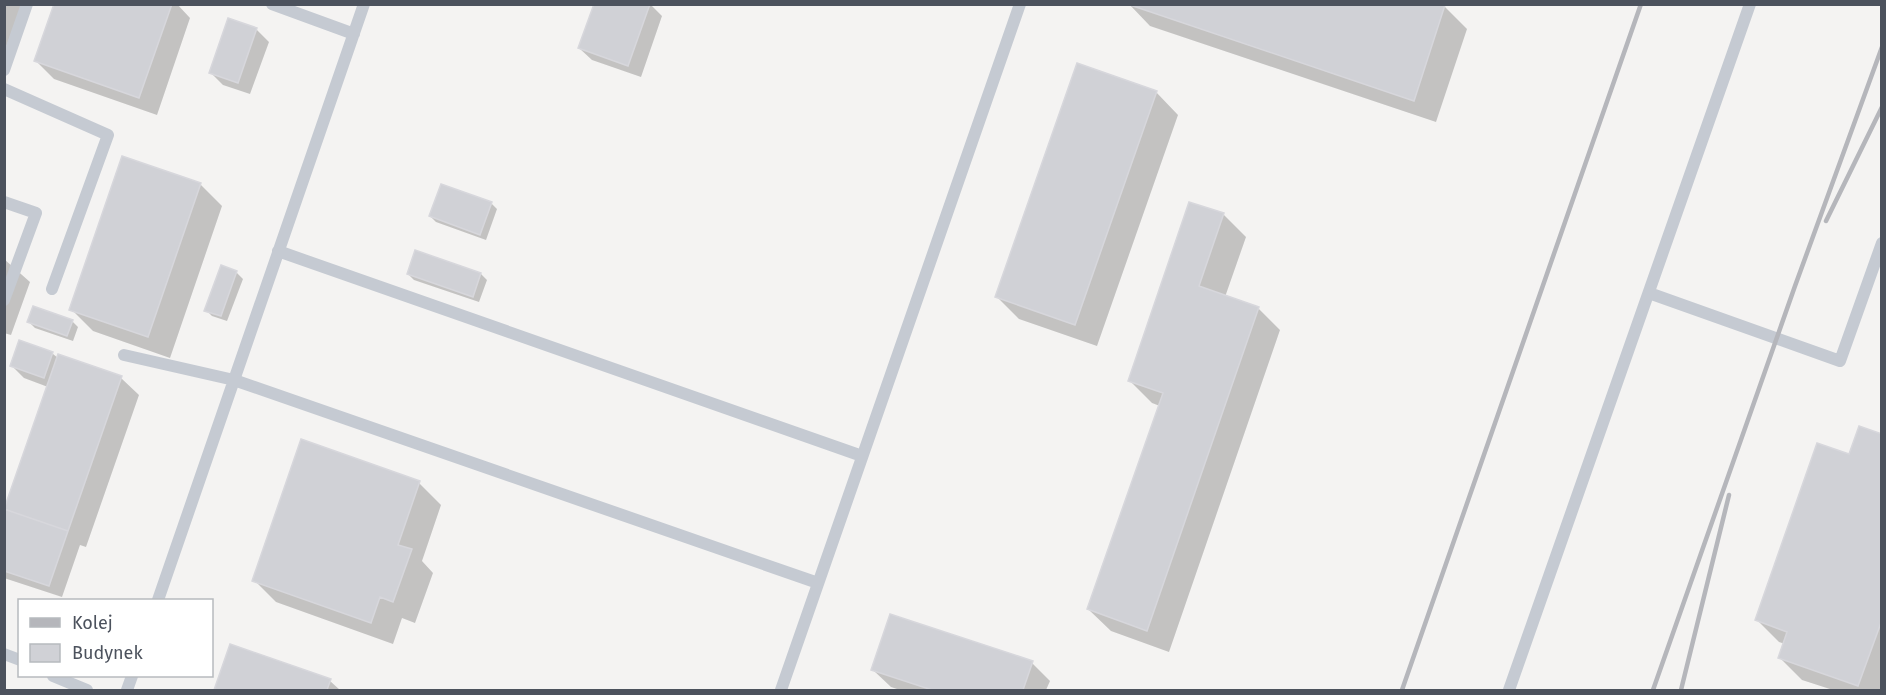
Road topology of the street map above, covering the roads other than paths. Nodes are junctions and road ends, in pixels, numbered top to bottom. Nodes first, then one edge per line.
1 (27, 4) edge
2 (272, 4) edge
3 (364, 4) edge
4 (1020, 4) edge
5 (1750, 4) edge
6 (354, 34) junction
7 (4, 70) edge
8 (4, 89) edge
9 (4, 202) edge
10 (1881, 243) edge
11 (278, 251) junction
12 (52, 289) dead end
13 (1648, 293) junction
14 (4, 300) edge
15 (124, 355) dead end
16 (234, 380) junction
17 (862, 456) junction
18 (818, 583) junction
19 (158, 599) edge
20 (58, 677) edge
21 (87, 690) edge
22 (781, 690) edge
23 (1509, 690) edge

1 - 7 lane
2 - 6 lane
3 - 6 lane
4 - 17 lane
5 - 13 lane
6 - 11 lane
8 - 12 lane
9 - 14 lane
10 - 13 lane
11 - 16 lane
11 - 17 lane
13 - 23 lane
15 - 16 lane
16 - 18 lane
16 - 19 lane
17 - 18 lane
18 - 22 lane
20 - 21 lane

